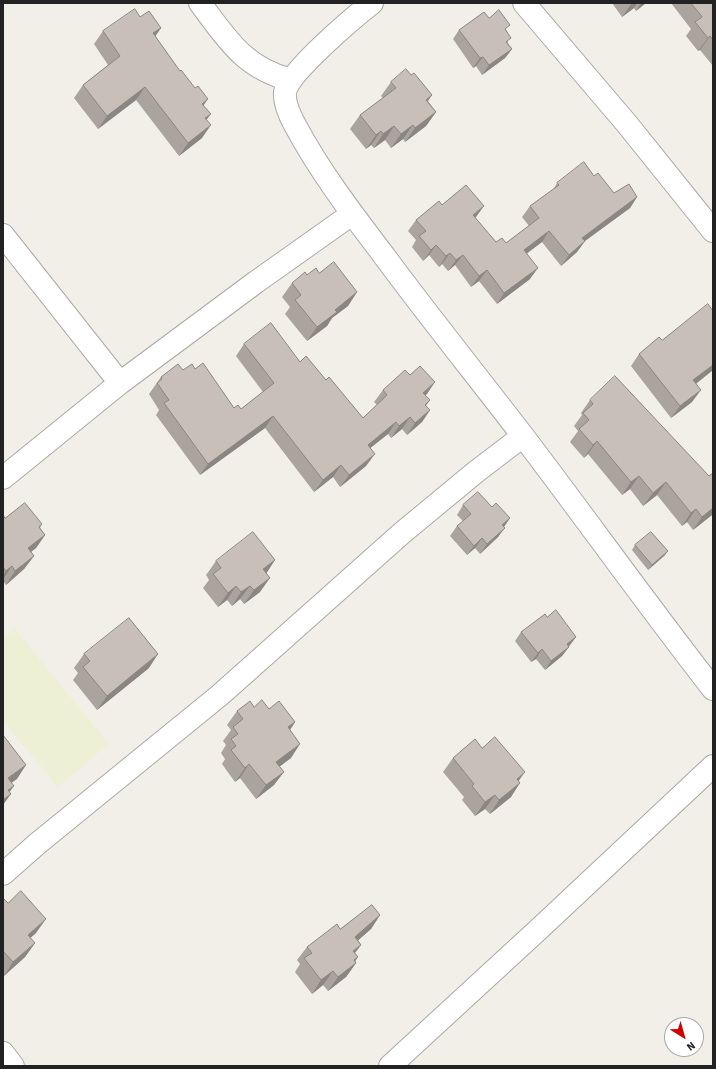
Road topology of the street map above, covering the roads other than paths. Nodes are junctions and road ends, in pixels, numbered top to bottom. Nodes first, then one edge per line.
1 (200, 3) edge
2 (372, 3) edge
3 (524, 3) edge
4 (290, 80) junction
5 (352, 214) junction
6 (713, 231) edge
7 (3, 235) edge
8 (120, 384) junction
9 (523, 436) junction
10 (3, 478) edge
11 (713, 689) edge
12 (713, 766) edge
13 (3, 874) edge
14 (3, 1053) edge
15 (13, 1066) edge
16 (390, 1066) edge

1 - 4 street
2 - 4 street
3 - 6 street
4 - 5 street
5 - 8 street
5 - 9 street
7 - 8 street
8 - 10 street
9 - 11 street
9 - 13 street
12 - 16 street
14 - 15 street

